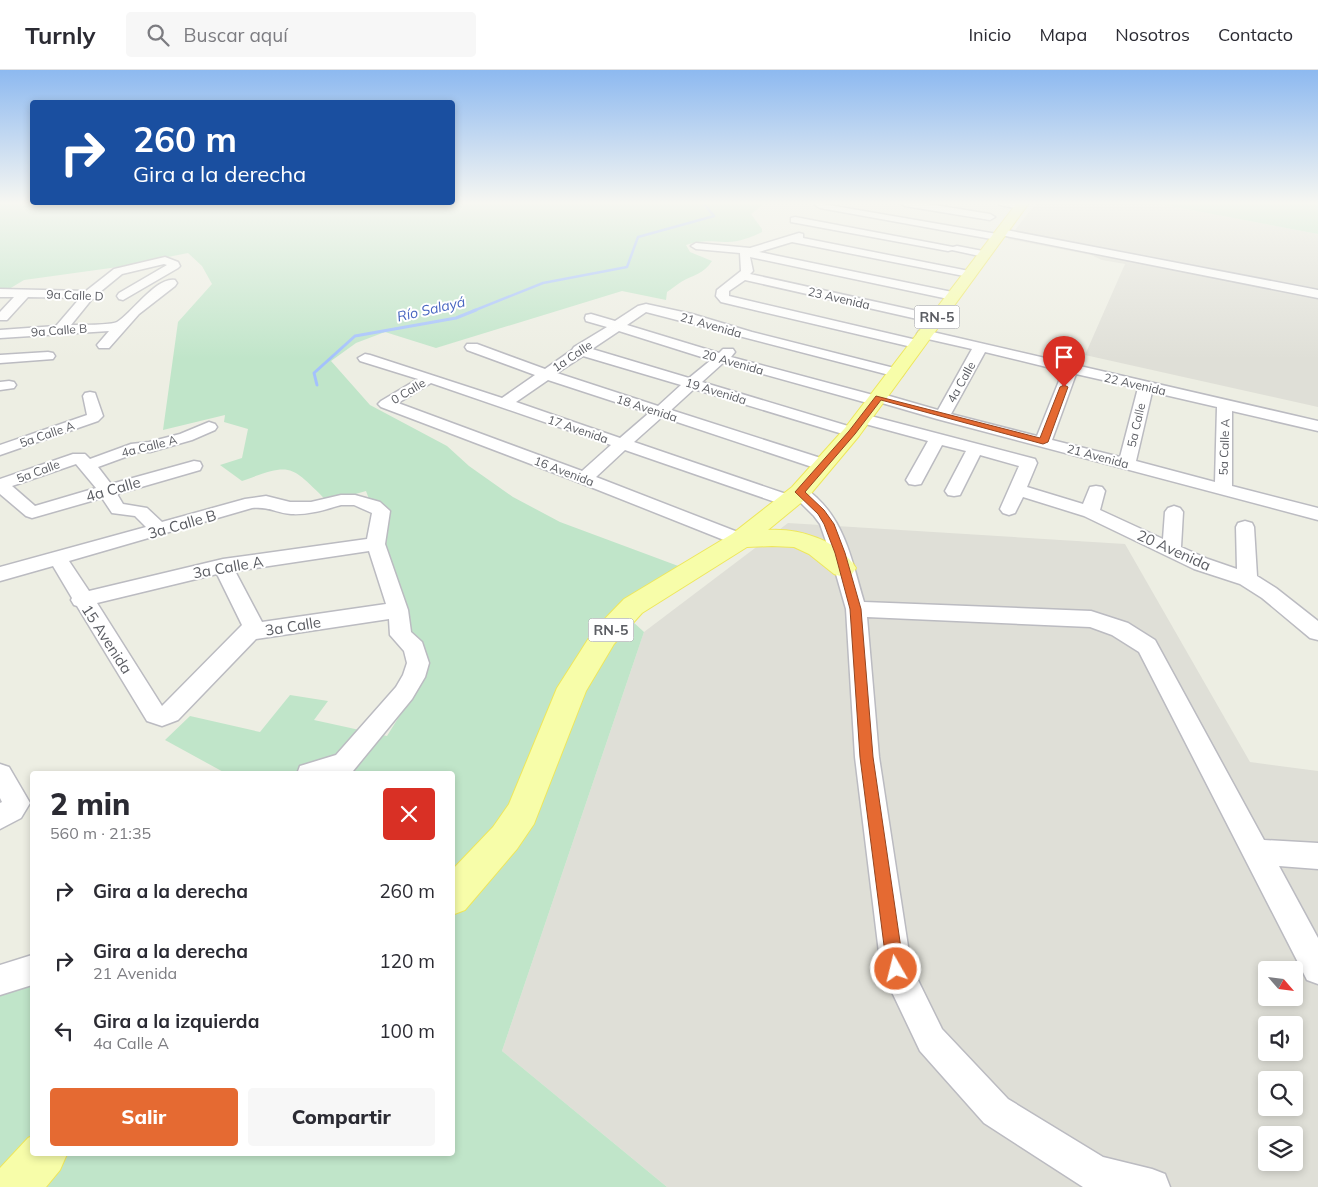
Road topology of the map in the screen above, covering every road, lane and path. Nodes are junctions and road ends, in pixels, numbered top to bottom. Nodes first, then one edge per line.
1 (746, 255) edge
2 (762, 255) edge
3 (882, 255) edge
4 (983, 255) edge
5 (1136, 255) edge
6 (184, 274) dead end
7 (969, 274) junction
8 (743, 276) junction
9 (0, 293) edge
10 (25, 293) junction
11 (1318, 294) edge
12 (88, 295) junction
13 (115, 296) junction
14 (953, 296) junction
15 (150, 297) junction
16 (642, 309) joint
17 (70, 317) junction
18 (591, 318) dead end
19 (935, 319) junction
20 (118, 326) junction
21 (617, 326) junction
22 (60, 331) junction
23 (0, 334) edge
24 (746, 335) junction
25 (920, 340) junction
26 (104, 345) dead end
27 (472, 347) dead end
28 (980, 348) junction
29 (579, 350) junction
30 (48, 356) dead end
31 (365, 358) dead end
32 (720, 358) junction
33 (0, 359) edge
34 (1071, 369) junction
35 (897, 373) junction
36 (545, 374) junction
37 (430, 378) junction
38 (693, 384) junction
39 (1146, 386) junction
40 (90, 396) dead end
41 (877, 399) junction
42 (386, 404) joint
43 (503, 404) junction
44 (1226, 404) junction
45 (660, 412) junction
46 (942, 416) junction
47 (857, 425) junction
48 (1318, 426) edge
49 (209, 427) dead end
50 (937, 438) junction
51 (1043, 442) junction
52 (623, 444) junction
53 (0, 448) edge
54 (975, 449) junction
55 (82, 462) junction
56 (1127, 464) junction
57 (824, 465) junction
58 (194, 466) dead end
59 (584, 478) junction
60 (915, 480) dead end
61 (1, 488) edge
62 (1223, 489) junction
63 (105, 490) junction
64 (1018, 490) junction
65 (954, 491) dead end
66 (1096, 491) dead end
67 (795, 496) junction
68 (1009, 509) dead end
69 (1090, 512) junction
70 (1174, 512) dead end
71 (1318, 514) edge
72 (1244, 527) dead end
73 (160, 530) junction
74 (741, 540) junction
75 (376, 544) junction
76 (1171, 551) junction
77 (57, 557) junction
78 (223, 566) junction
79 (843, 568) junction
80 (0, 574) edge
81 (1247, 578) junction
82 (81, 600) junction
83 (856, 609) junction
84 (398, 610) junction
85 (250, 632) junction
86 (1318, 632) edge
87 (162, 716) joint
88 (319, 771) edge
89 (0, 774) edge
90 (6, 813) edge
91 (1257, 852) junction
92 (1318, 856) edge
93 (455, 894) edge
94 (1318, 969) edge
95 (30, 971) edge
96 (0, 980) edge
97 (42, 1156) edge
98 (15, 1187) edge
99 (1152, 1187) edge

1 - 8 street
2 - 14 street
3 - 7 street
4 - 7 main road, RN-5
5 - 11 street
6 - 15 street
7 - 14 main road, RN-5
8 - 19 street, 23 Avenida
8 - 25 street, 22 Avenida
9 - 10 street, 9a Calle D
10 - 12 street, 9a Calle D
10 - 17 street
12 - 13 street, 9a Calle D
12 - 13 street
12 - 17 street
13 - 15 street, 9a Calle D
14 - 19 main road, RN-5
15 - 20 street
16 - 21 street, 1a Calle
16 - 24 street, 21 Avenida
17 - 22 street
18 - 21 street, 20 Avenida
19 - 25 main road, RN-5
20 - 22 street, 9a Calle B
20 - 26 street
21 - 29 street, 1a Calle
21 - 32 street, 20 Avenida
22 - 23 street, 9a Calle B
24 - 32 street
24 - 35 street, 21 Avenida
25 - 28 street, 22 Avenida
25 - 35 main road, RN-5
27 - 36 street, 18 Avenida
28 - 34 street, 22 Avenida
28 - 46 street, 4a Calle
29 - 36 street, 1a Calle
29 - 38 street, 19 Avenida
30 - 33 street
31 - 37 street, 17 Avenida
32 - 38 street
32 - 41 street, 20 Avenida
34 - 39 street, 22 Avenida
34 - 51 street
35 - 41 main road, RN-5
36 - 43 street, 1a Calle
36 - 45 street, 18 Avenida
37 - 42 street, 0 Calle
37 - 43 street, 17 Avenida
38 - 45 street
38 - 47 street, 19 Avenida
39 - 44 street, 22 Avenida
39 - 56 street, 5a Calle
40 - 53 street, 5a Calle A
41 - 46 street, 21 Avenida
41 - 47 main road, RN-5
42 - 59 street, 16 Avenida
43 - 52 street, 17 Avenida
44 - 48 street, 22 Avenida
44 - 62 street, 5a Calle A
45 - 52 street
45 - 57 street, 18 Avenida
46 - 51 street, 21 Avenida
47 - 50 street
47 - 57 main road, RN-5
49 - 55 street, 4a Calle A
50 - 54 street
50 - 60 street
51 - 56 street, 21 Avenida
52 - 59 street
52 - 67 street, 17 Avenida
54 - 64 street
54 - 65 street
55 - 61 street, 5a Calle
55 - 63 street
56 - 62 street, 21 Avenida
57 - 67 main road, RN-5
58 - 63 street, 4a Calle
59 - 74 street, 16 Avenida
61 - 63 street, 4a Calle
62 - 71 street, 21 Avenida
63 - 73 street
64 - 68 street
64 - 69 street, 20 Avenida
66 - 69 street
67 - 74 main road, RN-5
67 - 79 street
69 - 76 street, 20 Avenida
70 - 76 street
72 - 81 street
73 - 75 street, 3a Calle B
73 - 77 street, 3a Calle B
74 - 79 main road
74 - 93 main road, RN-5
75 - 78 street, 3a Calle A
75 - 84 street
76 - 81 street, 20 Avenida
77 - 80 street, 3a Calle B
77 - 82 street, 15 Avenida
78 - 82 street, 3a Calle A
78 - 85 street
79 - 83 street
81 - 86 street, 20 Avenida
82 - 87 street, 15 Avenida
83 - 91 street
83 - 99 street
84 - 85 street, 3a Calle
84 - 88 street
85 - 87 street, 3a Calle
89 - 90 street
91 - 92 street
91 - 94 street
95 - 96 street
97 - 98 main road

